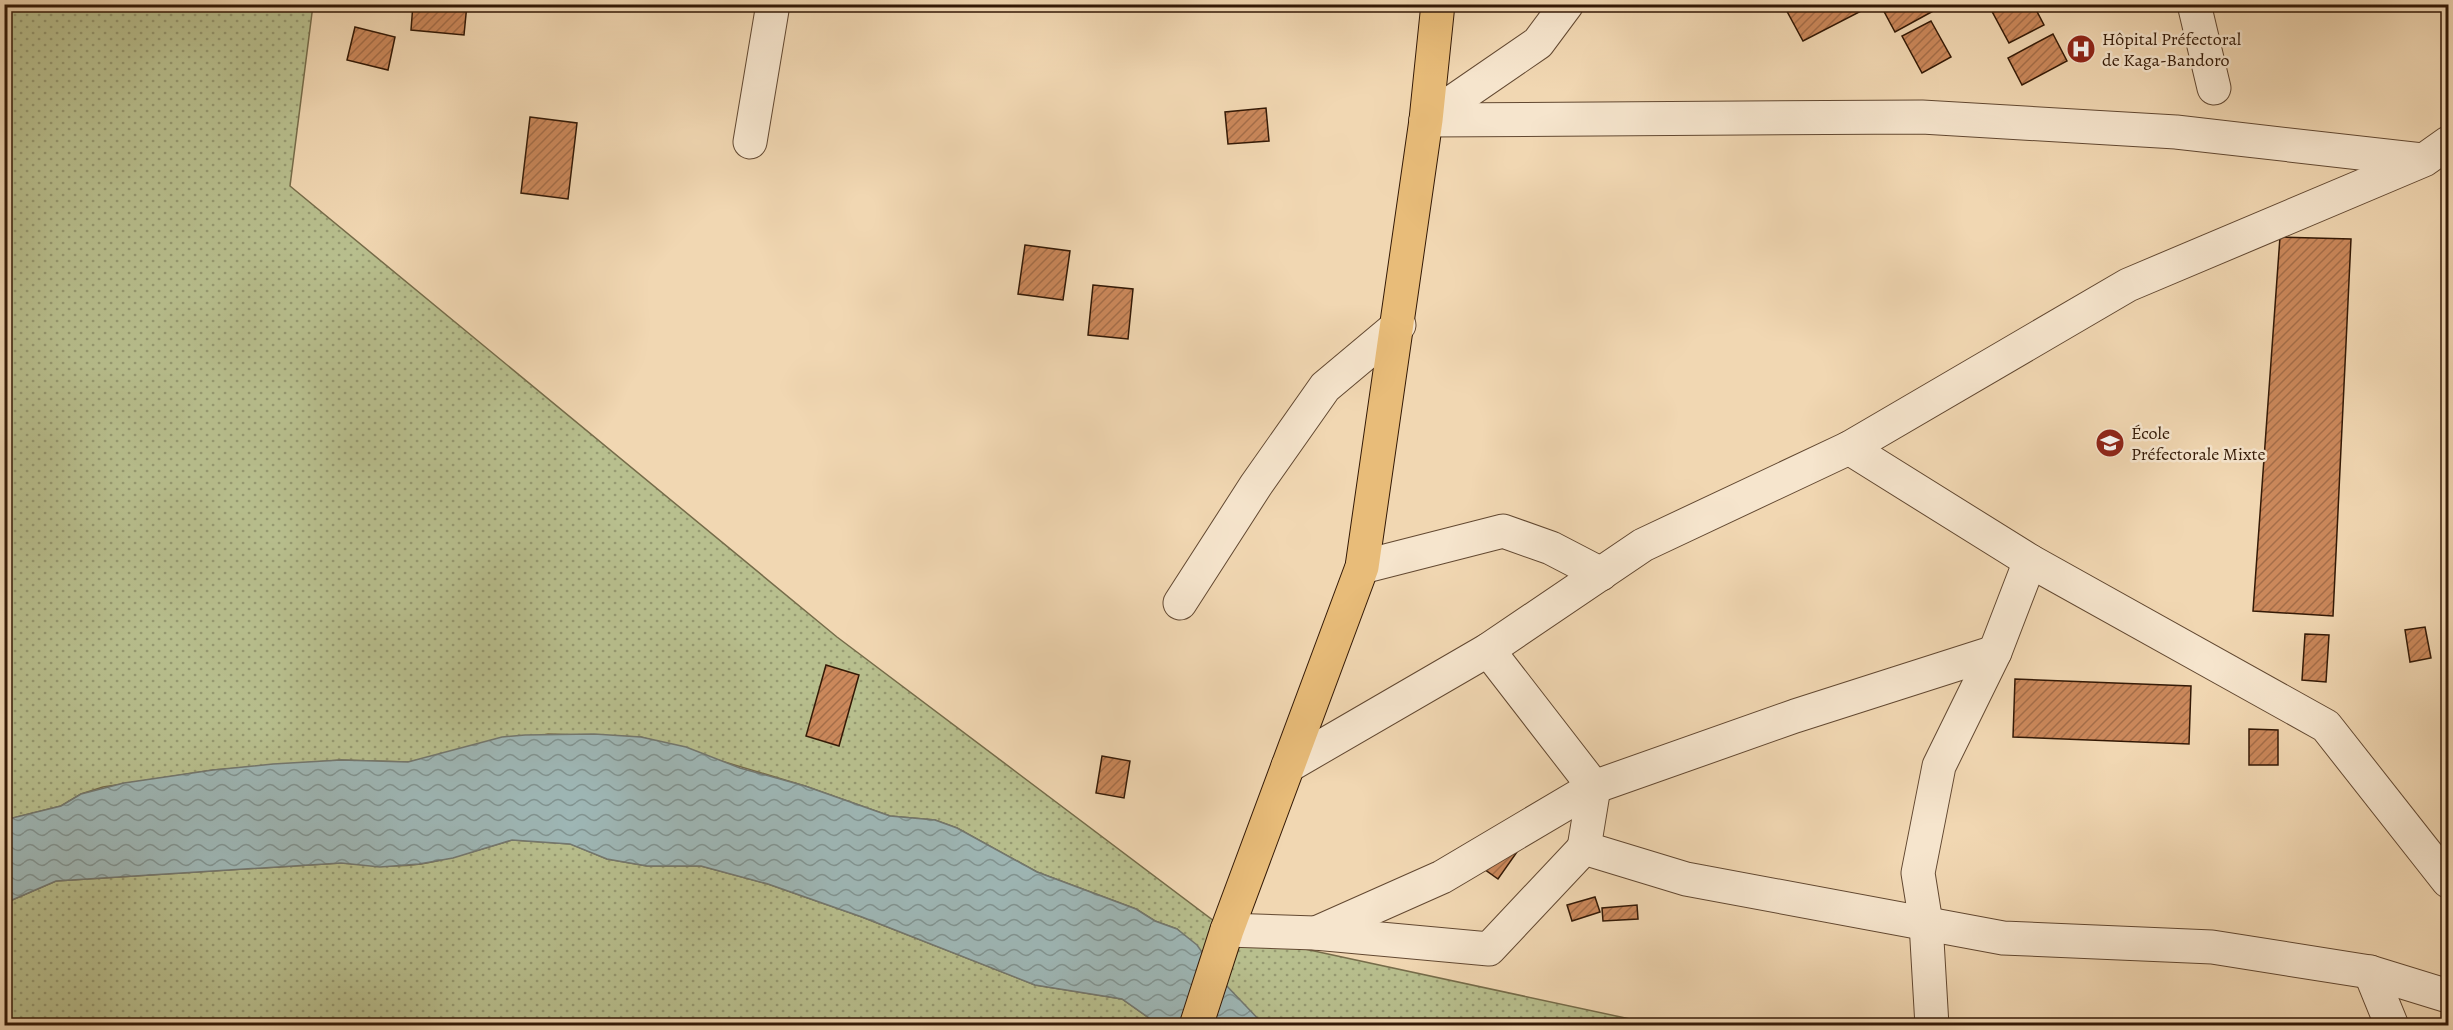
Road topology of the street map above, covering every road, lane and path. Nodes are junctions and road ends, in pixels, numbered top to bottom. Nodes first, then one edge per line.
1 (773, 4) edge
2 (1437, 4) edge
3 (1567, 4) edge
4 (2194, 4) edge
5 (2214, 88) dead end
6 (1426, 120) junction
7 (750, 142) dead end
8 (2440, 155) edge
9 (1399, 325) junction
10 (1849, 448) junction
11 (2030, 561) junction
12 (1362, 567) junction
13 (1601, 574) junction
14 (1180, 603) dead end
15 (1488, 650) junction
16 (1995, 652) junction
17 (1288, 766) junction
18 (1594, 787) junction
19 (1584, 848) junction
20 (2448, 881) edge
21 (1926, 923) junction
22 (1227, 930) junction
23 (1315, 933) junction
24 (2370, 972) junction
25 (2448, 996) edge
26 (1196, 1026) edge
27 (1932, 1026) edge
28 (2392, 1026) edge

1 - 7 street
2 - 6 main road
3 - 6 street
4 - 5 street
6 - 8 street
6 - 9 main road
8 - 10 street
9 - 12 main road
9 - 14 street
10 - 11 street
10 - 13 street
11 - 16 street
11 - 20 street
12 - 13 street
12 - 17 main road
13 - 15 street
15 - 17 street
15 - 18 street
16 - 18 street
16 - 21 street
17 - 22 main road
18 - 19 street
18 - 23 street
19 - 21 street
19 - 23 street
21 - 24 street
21 - 27 street
22 - 23 street
22 - 26 main road
24 - 25 street
24 - 28 street

